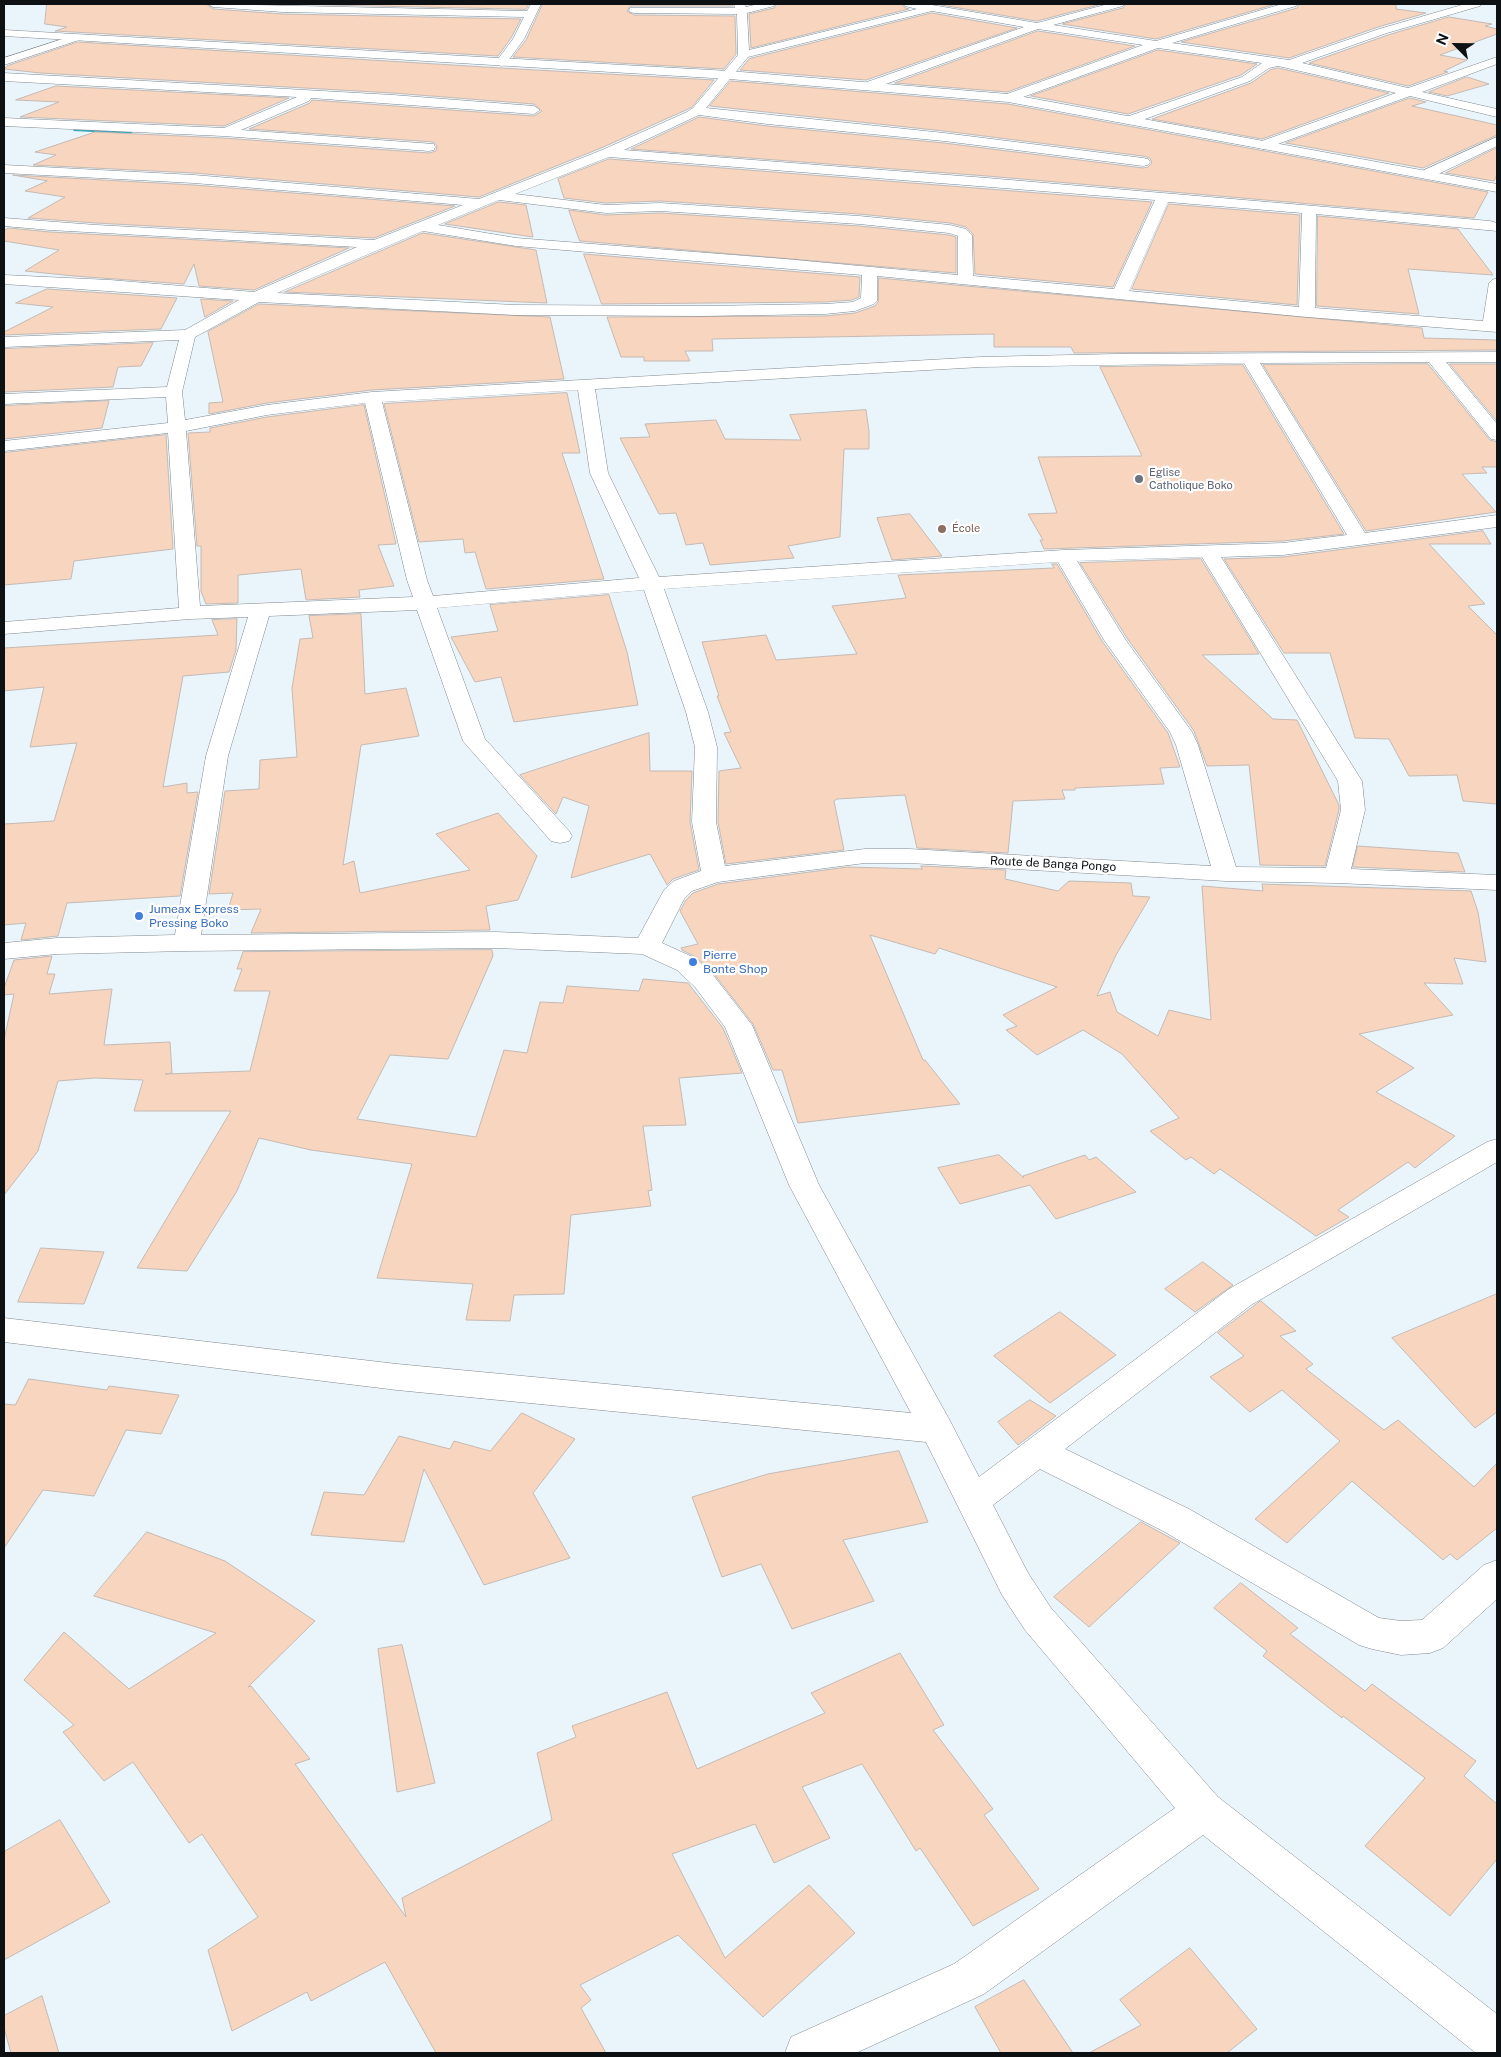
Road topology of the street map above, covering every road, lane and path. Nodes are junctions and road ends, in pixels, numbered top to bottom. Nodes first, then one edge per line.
1 (213, 4) edge
2 (770, 4) edge
3 (909, 4) edge
4 (948, 4) edge
5 (1118, 4) edge
6 (1292, 4) edge
7 (1473, 5) edge
8 (349, 7) edge
9 (740, 7) edge
10 (935, 8) junction
11 (532, 9) edge
12 (634, 10) dead end
13 (1488, 10) dead end
14 (1036, 26) junction
15 (4, 33) edge
16 (75, 38) junction
17 (1160, 43) junction
18 (744, 55) junction
19 (1497, 60) edge
20 (4, 62) edge
21 (1277, 62) junction
22 (501, 63) junction
23 (1290, 64) junction
24 (729, 75) junction
25 (4, 77) edge
26 (868, 86) junction
27 (1408, 92) junction
28 (311, 96) junction
29 (1008, 98) junction
30 (534, 110) dead end
31 (697, 111) junction
32 (1497, 113) edge
33 (1130, 120) junction
34 (4, 122) edge
35 (223, 132) junction
36 (1497, 141) edge
37 (1264, 145) junction
38 (429, 147) dead end
39 (607, 153) junction
40 (1143, 162) dead end
41 (10, 169) edge
42 (4, 174) edge
43 (1426, 174) junction
44 (1497, 188) edge
45 (498, 196) junction
46 (1163, 196) junction
47 (481, 203) junction
48 (1309, 209) junction
49 (4, 222) edge
50 (424, 227) junction
51 (1497, 227) edge
52 (378, 244) junction
53 (870, 271) junction
54 (4, 279) edge
55 (966, 280) junction
56 (1497, 283) edge
57 (1119, 295) junction
58 (256, 297) junction
59 (1307, 312) junction
60 (1494, 327) edge
61 (188, 335) junction
62 (4, 342) edge
63 (1434, 357) junction
64 (1497, 357) edge
65 (1249, 358) junction
66 (586, 385) junction
67 (174, 392) junction
68 (372, 397) junction
69 (4, 399) edge
70 (178, 427) junction
71 (1497, 435) edge
72 (4, 446) edge
73 (1497, 522) edge
74 (1359, 539) junction
75 (1208, 552) junction
76 (1064, 556) junction
77 (652, 584) junction
78 (426, 603) junction
79 (260, 610) junction
80 (190, 613) junction
81 (4, 628) edge
82 (560, 836) dead end
83 (1226, 874) junction
84 (714, 875) junction
85 (1337, 876) junction
86 (1497, 882) edge
87 (187, 943) junction
88 (647, 946) junction
89 (4, 951) edge
90 (1497, 1149) edge
91 (4, 1330) edge
92 (938, 1429) junction
93 (1038, 1452) junction
94 (973, 1501) junction
95 (1497, 1576) edge
96 (1204, 1811) junction
97 (1497, 2042) edge
98 (807, 2053) edge

1 - 8 street
2 - 9 street
3 - 10 street
4 - 10 street
5 - 14 street
6 - 17 street
7 - 13 street
7 - 23 street
8 - 11 street
9 - 12 street
9 - 18 street
10 - 14 street
10 - 18 street
11 - 22 street
14 - 17 street
14 - 26 street
15 - 16 street
16 - 20 street
16 - 22 street
17 - 21 street
17 - 29 street
18 - 24 street
19 - 27 street
21 - 23 street
21 - 33 street
22 - 24 street
23 - 27 street
24 - 26 street
24 - 31 street
25 - 28 street
26 - 29 street
27 - 32 street
27 - 37 street
28 - 30 street
28 - 35 street
29 - 33 street
31 - 39 street
31 - 40 street
33 - 37 street
34 - 35 street
35 - 38 street
36 - 43 street
37 - 43 street
39 - 45 street
39 - 46 street
41 - 42 street
41 - 47 street
43 - 44 street
45 - 47 street
45 - 55 street
46 - 48 street
46 - 57 street
47 - 50 street
48 - 51 street
48 - 59 street
49 - 52 street
50 - 52 street
50 - 53 street
52 - 58 street
53 - 55 street
53 - 58 street
54 - 58 street
55 - 57 street
56 - 60 street
57 - 59 street
58 - 61 street
59 - 60 street
61 - 62 street
61 - 67 street
63 - 64 street
63 - 65 street
63 - 71 street
65 - 66 street
65 - 74 street
66 - 68 street
66 - 77 street
67 - 69 street
67 - 70 street
68 - 70 street
68 - 78 street
70 - 72 street
70 - 80 street
73 - 74 street
74 - 75 street
75 - 76 street
75 - 85 street
76 - 77 street
76 - 83 street
77 - 78 street
77 - 84 street
78 - 79 street
78 - 82 street
79 - 80 street
79 - 87 street
80 - 81 street
83 - 84 street, Route de Banga Pongo
83 - 85 street, Route de Banga Pongo
84 - 88 street, Route de Banga Pongo
85 - 86 street, Route de Banga Pongo
87 - 88 street
87 - 89 street
88 - 92 street
90 - 93 street
91 - 92 street
92 - 94 street
93 - 94 street
93 - 95 street
94 - 96 street
96 - 97 street
96 - 98 street

